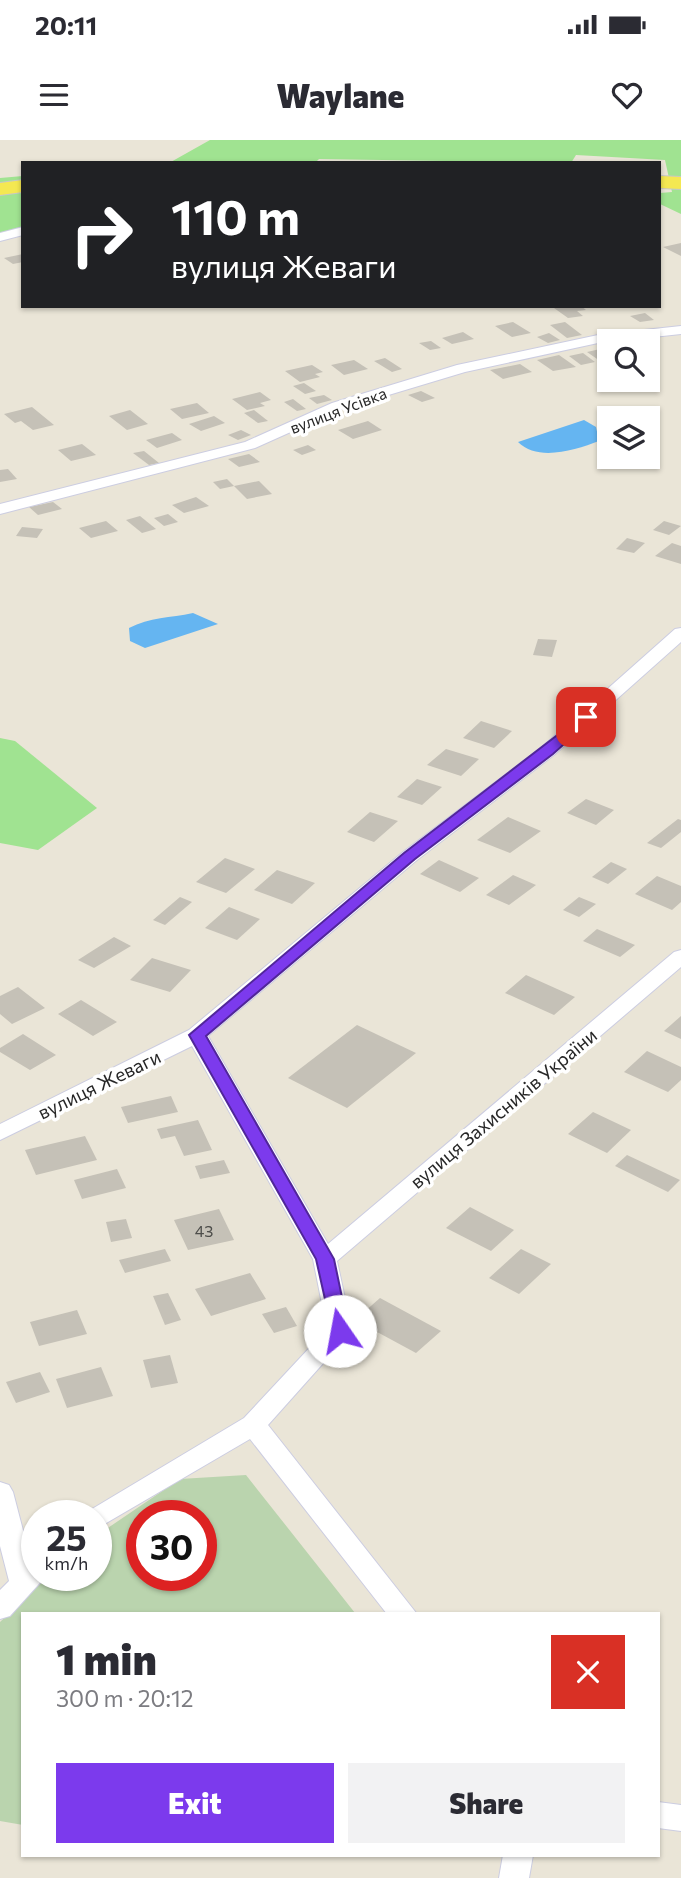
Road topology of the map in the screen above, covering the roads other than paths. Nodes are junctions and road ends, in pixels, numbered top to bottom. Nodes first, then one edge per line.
1 (661, 182) edge
2 (681, 183) edge
3 (21, 186) edge
4 (0, 189) edge
5 (21, 232) edge
6 (0, 237) edge
7 (681, 330) edge
8 (0, 509) edge
9 (681, 633) edge
10 (681, 956) edge
11 (197, 1035) junction
12 (0, 1133) edge
13 (325, 1259) junction
14 (253, 1424) junction
15 (0, 1492) edge
16 (112, 1509) edge
17 (21, 1551) edge
18 (21, 1586) edge
19 (0, 1608) edge
20 (401, 1612) edge
21 (660, 1815) edge
22 (681, 1818) edge
23 (518, 1857) edge
24 (514, 1878) edge

1 - 2 main road
3 - 4 main road
5 - 6 street
7 - 8 street, вулиця Усівка
9 - 11 street, вулиця Жеваги
10 - 13 street, вулиця Захисників України
11 - 12 street, вулиця Жеваги
11 - 13 street
13 - 14 street
14 - 16 street
14 - 20 street
15 - 17 street
18 - 19 street
21 - 22 street
23 - 24 street

